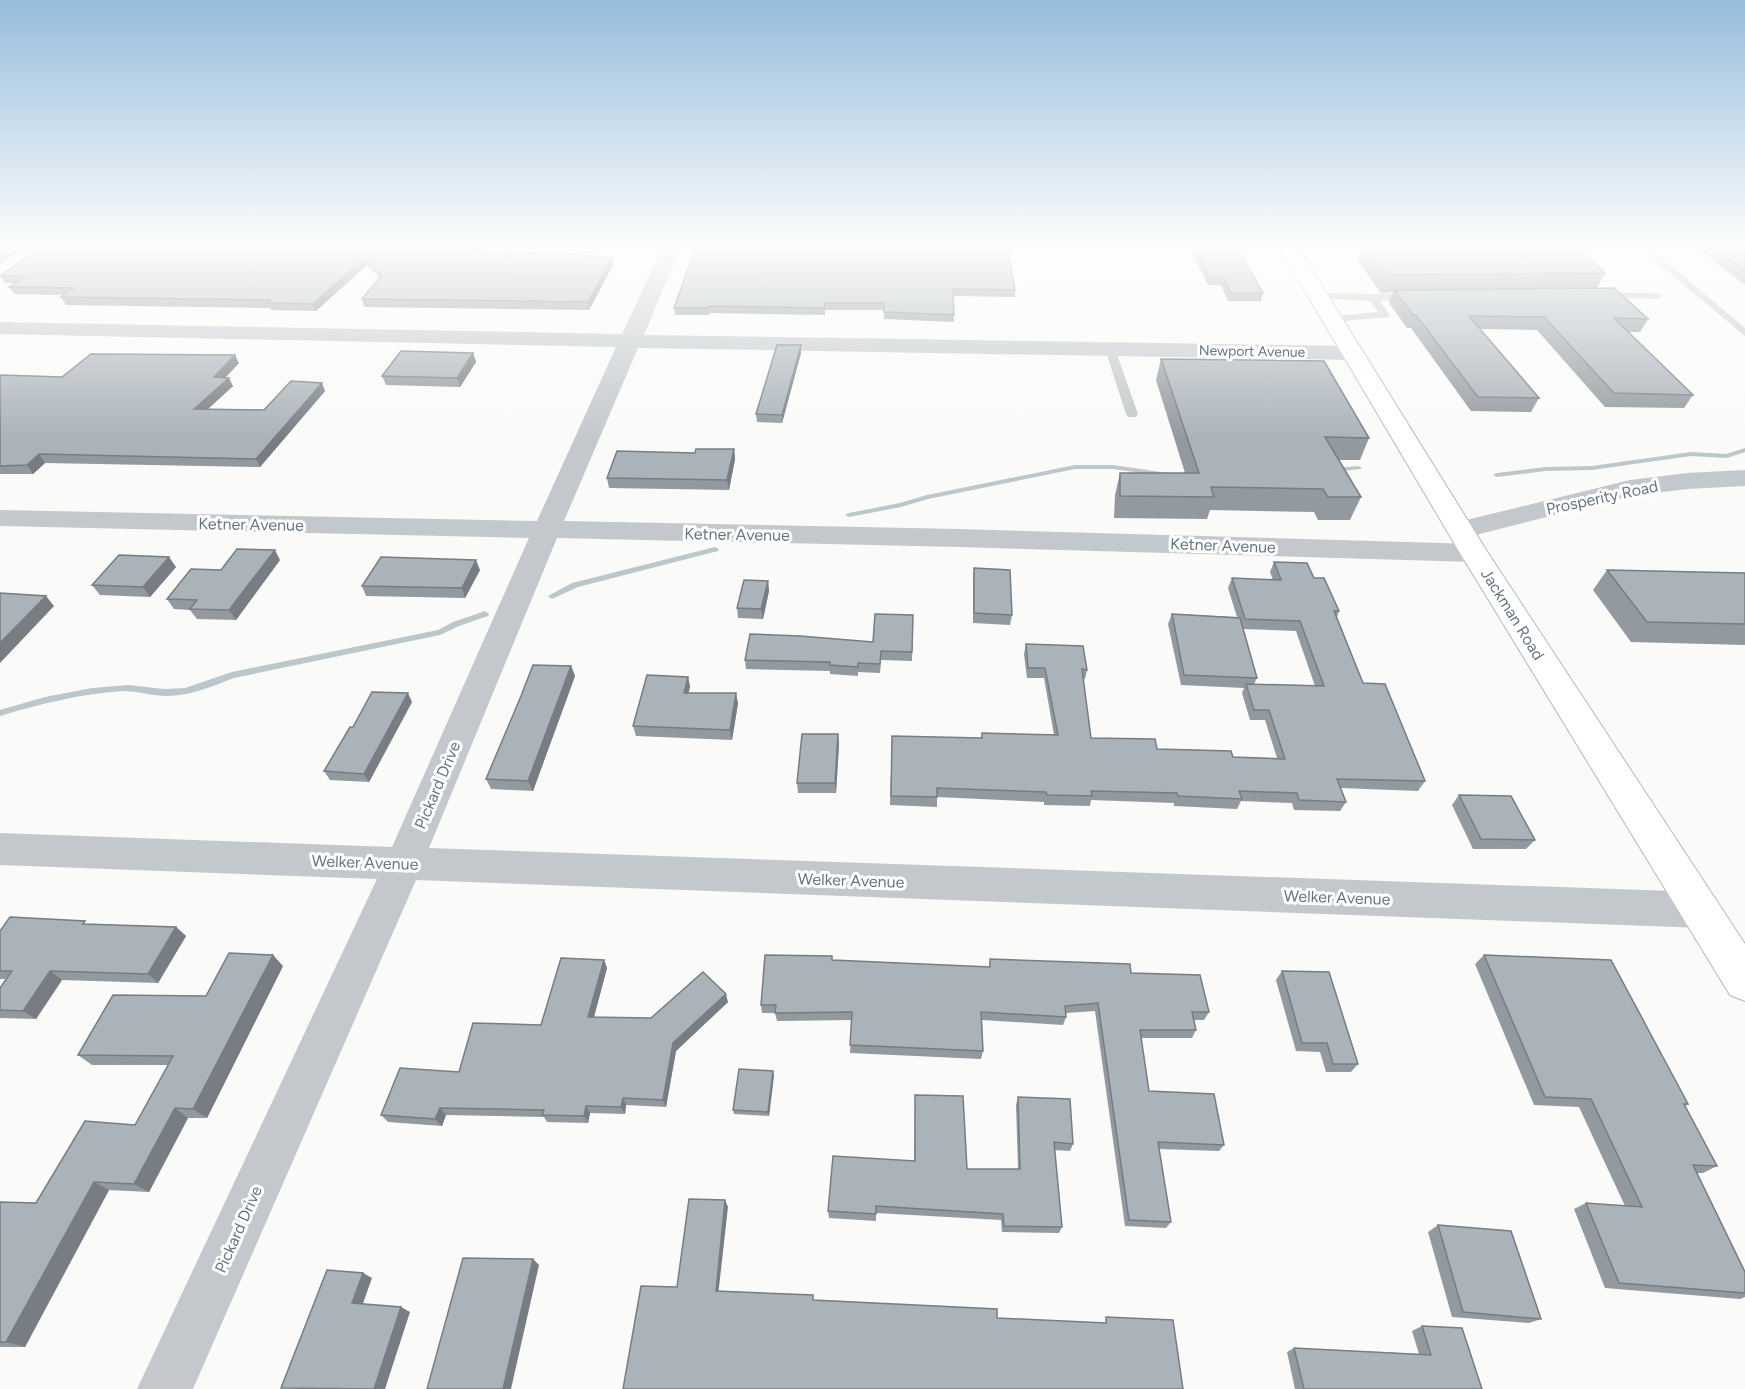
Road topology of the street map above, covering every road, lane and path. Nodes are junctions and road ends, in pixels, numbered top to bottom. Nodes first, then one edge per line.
1 (644, 309) edge
2 (1326, 309) edge
3 (1339, 309) edge
4 (1381, 309) edge
5 (1717, 309) edge
6 (0, 328) edge
7 (1745, 333) edge
8 (630, 341) junction
9 (1110, 349) junction
10 (1353, 353) junction
11 (1132, 414) dead end
12 (1745, 478) edge
13 (0, 518) edge
14 (546, 531) junction
15 (1467, 541) junction
16 (0, 849) edge
17 (404, 863) junction
18 (1702, 910) junction
19 (1745, 981) edge
20 (165, 1389) edge

1 - 8 street, Pickard Drive
2 - 10 main road, Jackman Road
3 - 4 lane
5 - 7 lane
6 - 8 street, Newport Avenue
8 - 9 street, Newport Avenue
8 - 14 street, Pickard Drive
9 - 10 street, Newport Avenue
9 - 11 lane
10 - 15 main road, Jackman Road
12 - 15 street, Prosperity Road
13 - 14 street, Ketner Avenue
14 - 15 street, Ketner Avenue
14 - 17 street, Pickard Drive
15 - 18 main road, Jackman Road
16 - 17 street, Welker Avenue
17 - 18 street, Welker Avenue
17 - 20 street, Pickard Drive
18 - 19 main road, Jackman Road

